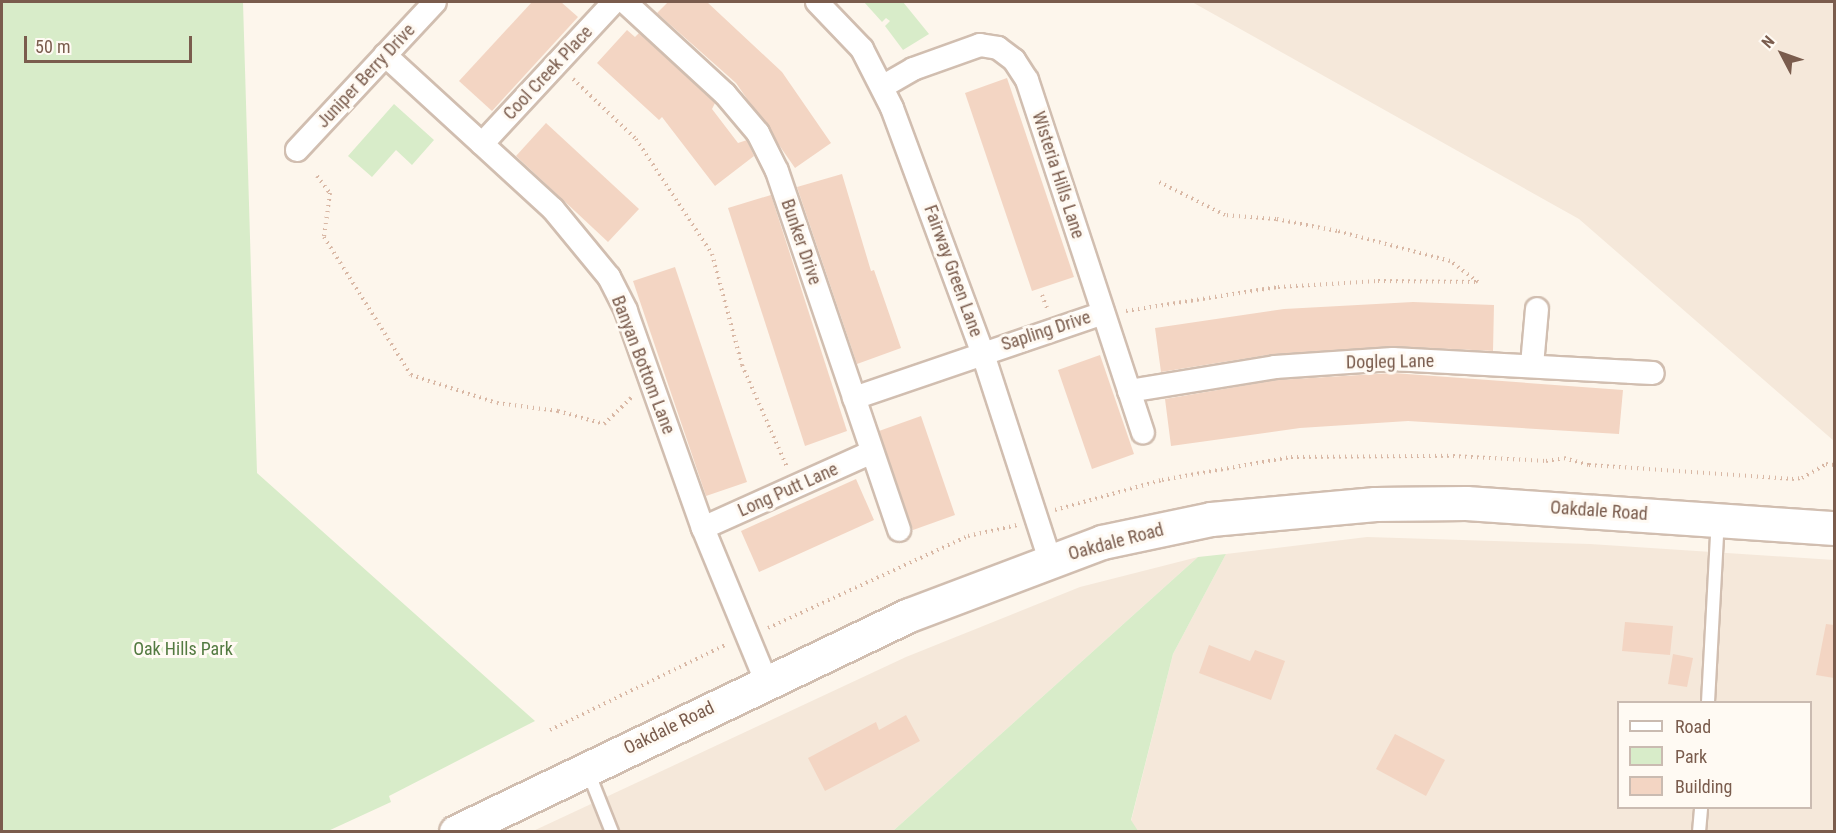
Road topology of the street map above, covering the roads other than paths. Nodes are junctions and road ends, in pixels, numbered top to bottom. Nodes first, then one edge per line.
1 (435, 2) edge
2 (614, 2) edge
3 (625, 2) edge
4 (817, 2) edge
5 (385, 55) junction
6 (882, 87) junction
7 (482, 144) junction
8 (297, 150) dead end
9 (1537, 309) dead end
10 (1113, 312) junction
11 (982, 351) junction
12 (1532, 365) junction
13 (1653, 373) dead end
14 (1129, 391) junction
15 (854, 398) junction
16 (1143, 432) dead end
17 (872, 453) junction
18 (1718, 519) junction
19 (703, 528) junction
20 (1834, 528) edge
21 (899, 530) dead end
22 (1050, 560) junction
23 (766, 681) junction
24 (1708, 701) edge
25 (587, 768) junction
26 (1701, 809) edge
27 (456, 831) edge
28 (612, 831) edge
29 (1699, 831) edge

1 - 5 street, Juniper Berry Drive
2 - 7 street, Cool Creek Place
3 - 15 street, Bunker Drive
4 - 6 street, Fairway Green Lane
5 - 7 street, Banyan Bottom Lane
5 - 8 street, Juniper Berry Drive
6 - 10 street, Wisteria Hills Lane
6 - 11 street, Fairway Green Lane
7 - 19 street, Banyan Bottom Lane
9 - 12 street
10 - 11 street, Sapling Drive
10 - 14 street, Wisteria Hills Lane
11 - 15 street, Sapling Drive
11 - 22 street, Fairway Green Lane
12 - 13 street, Dogleg Lane
12 - 14 street, Dogleg Lane
14 - 16 street, Wisteria Hills Lane
15 - 17 street, Bunker Drive
17 - 19 street, Long Putt Lane
17 - 21 street, Bunker Drive
18 - 20 main road, Oakdale Road
18 - 22 main road, Oakdale Road
18 - 24 lane
19 - 23 street, Banyan Bottom Lane
22 - 23 main road, Oakdale Road
23 - 25 main road, Oakdale Road
25 - 27 main road, Oakdale Road
25 - 28 lane
26 - 29 lane

